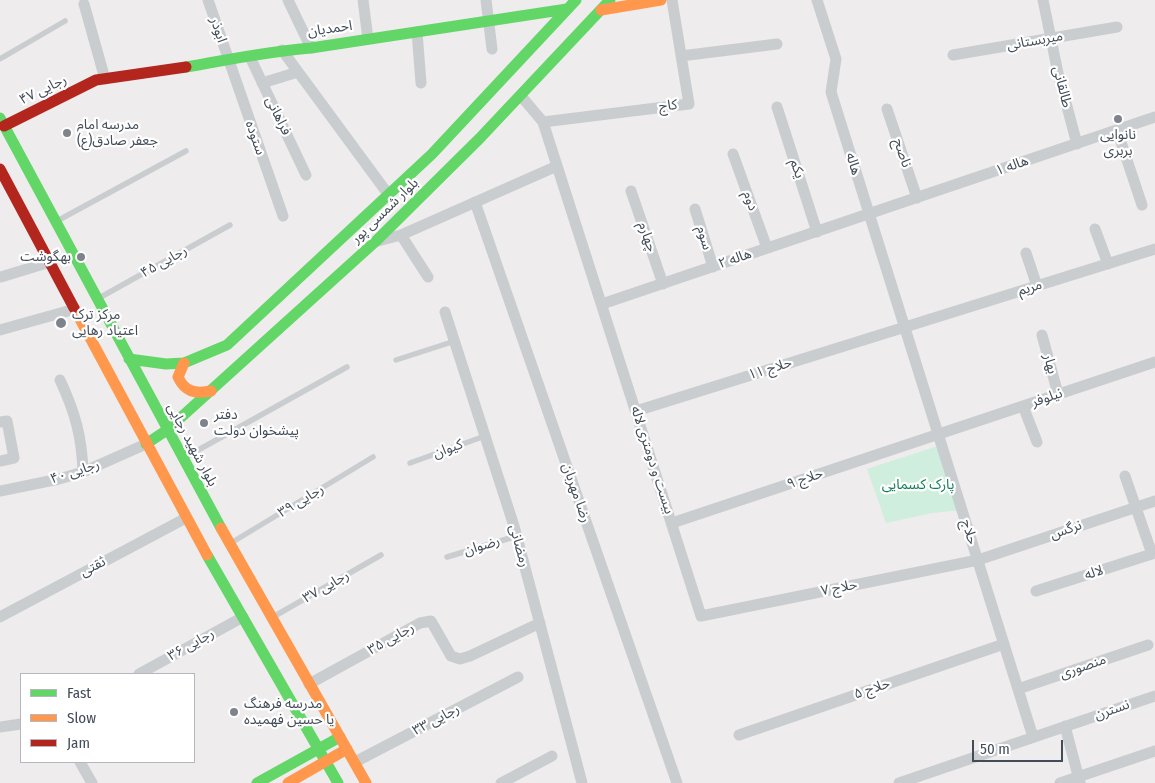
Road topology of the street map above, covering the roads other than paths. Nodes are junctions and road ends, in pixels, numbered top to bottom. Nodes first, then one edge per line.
1 (208, 0) edge
2 (288, 0) edge
3 (363, 0) edge
4 (486, 0) edge
5 (576, 0) edge
6 (610, 0) edge
7 (661, 0) edge
8 (672, 0) edge
9 (817, 0) edge
10 (1043, 0) edge
11 (84, 4) dead end
12 (568, 9) junction
13 (601, 10) junction
14 (489, 21) junction
15 (65, 22) dead end
16 (1117, 28) dead end
17 (417, 32) junction
18 (368, 39) junction
19 (1051, 39) junction
20 (777, 44) dead end
21 (311, 48) junction
22 (492, 49) dead end
23 (282, 50) junction
24 (953, 55) dead end
25 (681, 56) junction
26 (250, 57) junction
27 (227, 59) junction
28 (0, 60) edge
29 (298, 72) junction
30 (100, 79) junction
31 (422, 82) dead end
32 (262, 83) junction
33 (521, 96) junction
34 (777, 107) dead end
35 (887, 109) dead end
36 (1155, 117) edge
37 (2, 122) edge
38 (543, 122) junction
39 (1117, 130) junction
40 (1077, 144) junction
41 (186, 151) dead end
42 (733, 154) dead end
43 (557, 166) junction
44 (0, 168) edge
45 (306, 175) dead end
46 (631, 191) dead end
47 (388, 194) junction
48 (917, 198) junction
49 (475, 202) junction
50 (1142, 205) dead end
51 (695, 209) dead end
52 (868, 214) junction
53 (283, 216) dead end
54 (56, 222) junction
55 (230, 225) dead end
56 (1095, 229) dead end
57 (817, 232) junction
58 (401, 235) junction
59 (376, 241) junction
60 (767, 248) junction
61 (1155, 249) edge
62 (1026, 253) dead end
63 (50, 262) junction
64 (1108, 264) junction
65 (713, 267) junction
66 (1, 277) edge
67 (428, 277) dead end
68 (663, 284) junction
69 (1037, 286) junction
70 (97, 299) junction
71 (602, 304) junction
72 (75, 310) junction
73 (445, 312) dead end
74 (904, 327) junction
75 (0, 330) edge
76 (1042, 335) dead end
77 (455, 341) junction
78 (129, 359) junction
79 (396, 360) dead end
80 (1155, 362) edge
81 (184, 363) junction
82 (347, 368) dead end
83 (60, 380) dead end
84 (211, 391) junction
85 (1058, 394) junction
86 (1023, 406) junction
87 (636, 411) junction
88 (0, 422) edge
89 (167, 430) junction
90 (938, 434) junction
91 (485, 436) junction
92 (1036, 442) dead end
93 (146, 444) junction
94 (373, 457) dead end
95 (183, 459) junction
96 (0, 461) edge
97 (410, 463) dead end
98 (84, 472) junction
99 (1125, 476) dead end
100 (0, 488) edge
101 (1155, 500) edge
102 (1134, 508) junction
103 (186, 518) junction
104 (672, 523) junction
105 (517, 536) junction
106 (229, 544) junction
107 (1153, 554) edge
108 (381, 555) dead end
109 (447, 557) dead end
110 (978, 560) junction
111 (1036, 591) dead end
112 (242, 616) junction
113 (701, 616) joint
114 (0, 617) edge
115 (272, 618) junction
116 (540, 623) junction
117 (1004, 644) junction
118 (1148, 645) dead end
119 (141, 673) edge
120 (518, 677) dead end
121 (309, 684) junction
122 (1018, 689) junction
123 (1155, 696) edge
124 (20, 724) edge
125 (1065, 726) junction
126 (0, 727) edge
127 (739, 735) dead end
128 (340, 737) junction
129 (1033, 737) junction
130 (319, 749) junction
131 (347, 749) junction
132 (1155, 751) edge
133 (552, 756) dead end
134 (326, 761) junction
135 (354, 762) junction
136 (81, 763) edge
137 (1079, 780) edge
138 (92, 783) edge
139 (257, 783) edge
140 (288, 783) edge
141 (338, 783) edge
142 (366, 783) edge
143 (501, 783) edge
144 (582, 783) edge
145 (677, 783) edge
146 (899, 783) edge
147 (1060, 783) edge

1 - 27 street, ابوذر
2 - 21 street
3 - 18 street
4 - 14 street
5 - 12 main road, بلوار شمسی پور
6 - 13 main road, بلوار شمسی پور
7 - 13 main road
8 - 25 street, کاج
9 - 52 street, هاله
10 - 19 street, طالقانی
11 - 30 street
12 - 14 main road, احمدیان
12 - 47 main road, بلوار شمسی پور
13 - 33 main road, بلوار شمسی پور
14 - 17 main road, احمدیان
14 - 22 street
15 - 28 lane
16 - 19 street, میربستانی
17 - 18 main road, احمدیان
17 - 31 street
18 - 21 main road, احمدیان
19 - 24 street, میربستانی
19 - 40 street, طالقانی
20 - 25 street
21 - 23 main road, احمدیان
23 - 26 main road, احمدیان
23 - 29 street
25 - 38 street, کاج
26 - 27 main road, احمدیان
26 - 32 street, فراهانی
27 - 30 main road, احمدیان
27 - 53 street, ستوده
29 - 32 street
29 - 47 street
30 - 37 main road, رجایی ۴۷
32 - 45 street, فراهانی
33 - 38 street
33 - 59 main road, بلوار شمسی پور
34 - 57 street, یکم
35 - 48 street, ناصح
36 - 39 street, هاله ۱
37 - 54 main road, بلوار شهید رجایی
38 - 43 street
39 - 40 street, هاله ۱
39 - 50 street
40 - 48 street, هاله ۱
41 - 54 lane
42 - 60 street, دوم
43 - 49 street
43 - 71 street
44 - 63 main road
46 - 68 street, چهارم
47 - 81 main road, بلوار شمسی پور
48 - 52 street, هاله ۱
49 - 58 street
49 - 145 street, رضا مهربان
51 - 65 street, سوم
52 - 57 street, هاله ۲
52 - 74 street, هاله
54 - 70 main road, بلوار شهید رجایی
55 - 70 lane, رجایی ۴۵
56 - 64 street
57 - 60 street, هاله ۲
58 - 59 street
58 - 67 street
59 - 84 main road, بلوار شمسی پور
60 - 65 street, هاله ۲
61 - 64 street, مریم
62 - 69 street
63 - 66 street
63 - 72 main road
64 - 69 street, مریم
65 - 68 street, هاله ۲
68 - 71 street, هاله ۲
69 - 74 street, مریم
70 - 78 main road, بلوار شهید رجایی
71 - 87 street, بیست و دومتری لاله
72 - 75 street
72 - 93 main road
73 - 77 street, رمضانی
74 - 87 street, حلاج ۱۱
74 - 90 street, حلاج
76 - 85 street, بهار
77 - 79 lane
77 - 91 street, رمضانی
78 - 81 main road, بلوار شمسی پور
78 - 89 main road, بلوار شهید رجایی
80 - 85 street, نیلوفر
81 - 84 main road
82 - 95 lane
83 - 98 street
84 - 89 main road, بلوار شمسی پور
85 - 86 street, نیلوفر
86 - 90 street, نیلوفر
86 - 92 street
87 - 104 street, بیست و دومتری لاله
88 - 96 street
89 - 93 main road, بلوار شمسی پور
89 - 95 main road, بلوار شهید رجایی
90 - 104 street, حلاج ۹
90 - 110 street, حلاج
91 - 97 lane, کیوان
91 - 105 street, رمضانی
93 - 98 street, رجایی ۴۰
93 - 103 main road
94 - 106 lane, رجایی ۳۹
95 - 106 main road, بلوار شهید رجایی
98 - 100 street, رجایی ۴۰
99 - 102 street, لاله
101 - 102 street, نرگس
102 - 107 street, لاله
102 - 110 street, نرگس
103 - 112 main road
103 - 114 street, ثقتی
104 - 113 street, بیست و دومتری لاله
105 - 109 lane, رضوان
105 - 116 street, رمضانی
106 - 115 main road, بلوار شهید رجایی
107 - 111 street, لاله
108 - 115 lane, رجایی ۳۷
110 - 113 street, حلاج ۷
110 - 117 street, حلاج
112 - 119 street, رجایی ۳۶
112 - 130 main road
115 - 121 main road, بلوار شهید رجایی
116 - 121 street, رجایی ۳۵
116 - 144 street, رمضانی
117 - 122 street, حلاج
117 - 127 street, حلاج ۵
118 - 122 street, منصوری
120 - 135 street, رجایی ۳۳
121 - 128 main road, بلوار شهید رجایی
122 - 129 street, حلاج
123 - 125 street, نسترن
124 - 126 street
125 - 129 street, نسترن
125 - 137 street
128 - 130 main road
128 - 131 main road, بلوار شهید رجایی
129 - 146 street, نسترن
130 - 134 main road
130 - 139 main road
131 - 134 main road
131 - 135 main road, بلوار شهید رجایی
132 - 137 street
133 - 143 street
134 - 140 main road
134 - 141 main road
135 - 142 main road, بلوار شهید رجایی
136 - 138 street
137 - 147 street

